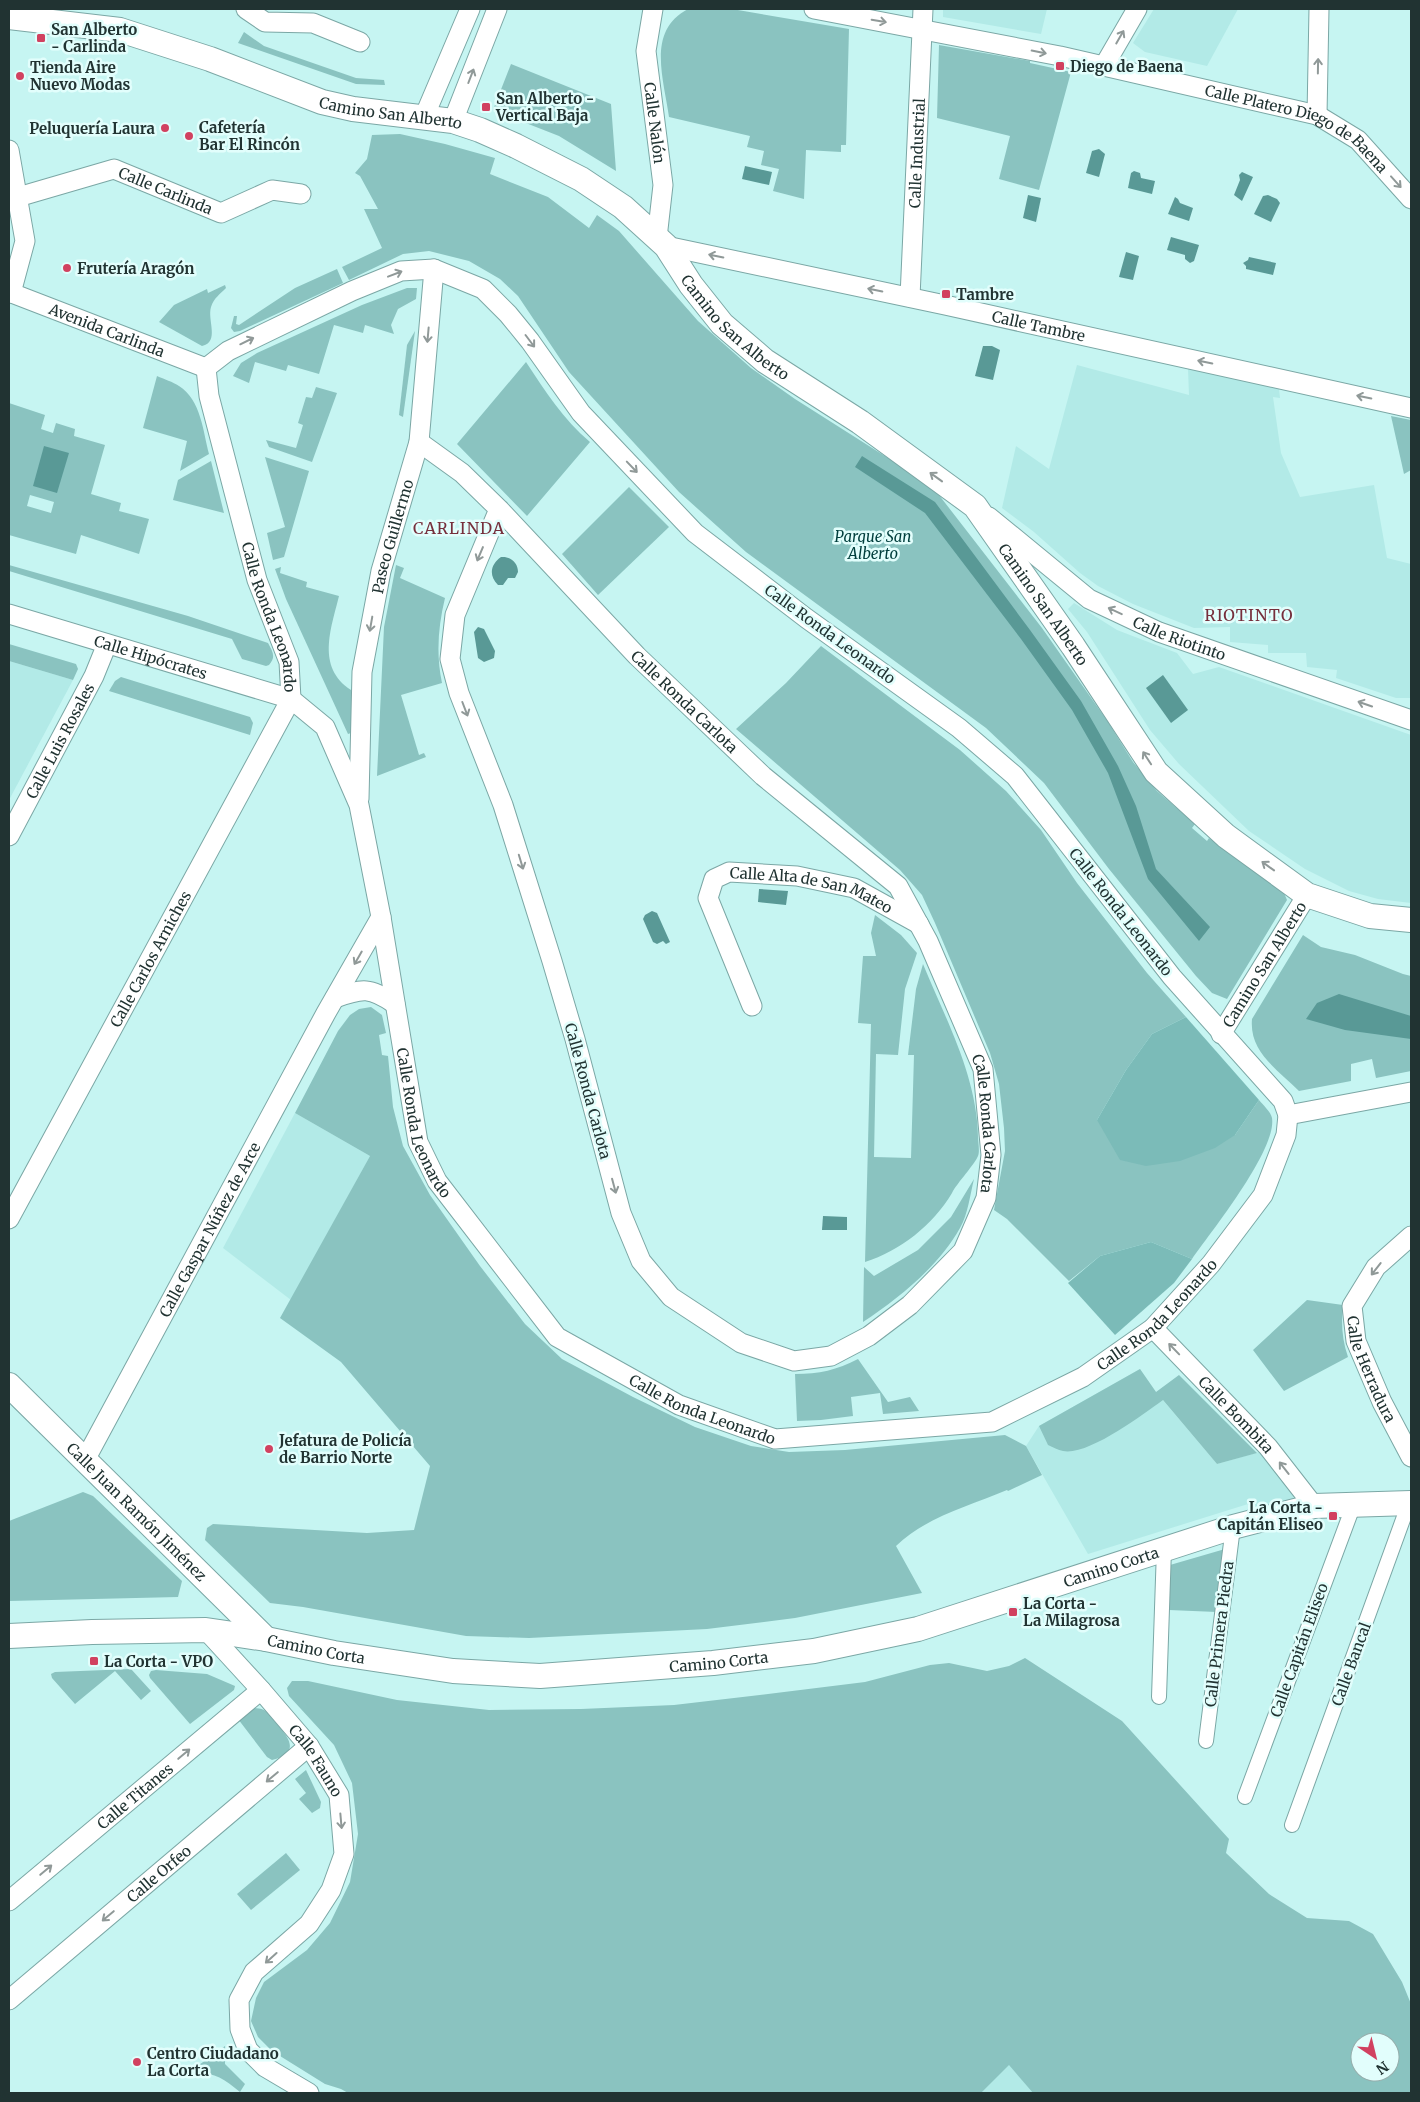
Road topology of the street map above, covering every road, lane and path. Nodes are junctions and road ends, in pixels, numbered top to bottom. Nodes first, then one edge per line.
1 (246, 9) edge
2 (470, 9) edge
3 (497, 9) edge
4 (653, 9) edge
5 (814, 9) edge
6 (923, 9) edge
7 (1137, 9) edge
8 (1319, 9) edge
9 (9, 17) edge
10 (922, 28) junction
11 (360, 42) dead end
12 (1104, 66) junction
13 (1317, 114) junction
14 (424, 117) junction
15 (454, 122) junction
16 (9, 150) edge
17 (301, 194) dead end
18 (18, 197) junction
19 (1411, 199) edge
20 (661, 242) junction
21 (434, 269) junction
22 (10, 292) edge
23 (910, 297) junction
24 (206, 368) junction
25 (1411, 408) edge
26 (419, 442) junction
27 (975, 506) junction
28 (498, 509) junction
29 (9, 614) edge
30 (107, 644) junction
31 (292, 698) junction
32 (1411, 720) edge
33 (359, 805) junction
34 (9, 836) edge
35 (1307, 895) junction
36 (381, 917) junction
37 (1411, 920) edge
38 (920, 924) junction
39 (335, 998) junction
40 (395, 1004) junction
41 (752, 1006) dead end
42 (1221, 1034) junction
43 (1411, 1092) edge
44 (1288, 1115) junction
45 (9, 1219) edge
46 (1411, 1236) edge
47 (1153, 1328) junction
48 (9, 1385) edge
49 (1411, 1457) edge
50 (85, 1460) junction
51 (1410, 1503) edge
52 (1354, 1504) junction
53 (1314, 1506) junction
54 (1232, 1527) junction
55 (1164, 1549) junction
56 (206, 1630) junction
57 (9, 1636) edge
58 (266, 1639) junction
59 (262, 1690) junction
60 (1159, 1697) dead end
61 (1206, 1741) dead end
62 (309, 1746) junction
63 (1245, 1797) dead end
64 (1292, 1825) dead end
65 (9, 1901) edge
66 (9, 2000) edge
67 (309, 2093) edge

1 - 11 street
2 - 14 street
15 -> 3 street
4 - 20 street, Calle Nalón
5 -> 10 street, Calle Platero Diego de Baena
6 - 10 street, Calle Industrial
12 -> 7 street
13 -> 8 street
9 - 14 street, Camino San Alberto
10 -> 12 street, Calle Platero Diego de Baena
10 - 23 street, Calle Industrial
12 - 13 street, Calle Platero Diego de Baena
13 -> 19 street, Calle Platero Diego de Baena
14 - 15 street, Camino San Alberto
15 - 20 street, Camino San Alberto
16 - 18 street
17 - 18 street, Calle Carlinda
18 - 22 street
23 -> 20 street, Calle Tambre
27 -> 20 street, Camino San Alberto
24 -> 21 street, Calle Ronda Leonardo
21 -> 26 street, Paseo Guillermo
21 -> 42 street, Calle Ronda Leonardo
22 - 24 street, Avenida Carlinda
25 -> 23 street, Calle Tambre
24 - 31 street, Calle Ronda Leonardo
26 - 28 street, Calle Ronda Carlota
26 -> 33 street, Paseo Guillermo
32 -> 27 street, Calle Riotinto
35 -> 27 street, Camino San Alberto
28 - 38 street, Calle Ronda Carlota
28 -> 38 street, Calle Ronda Carlota
29 - 30 street, Calle Hipócrates
30 - 31 street, Calle Hipócrates
30 - 34 street, Calle Luis Rosales
31 - 33 street, Calle Ronda Leonardo
31 - 45 street, Calle Carlos Arniches
33 - 36 street, Calle Ronda Leonardo
35 - 37 street, Camino San Alberto
35 - 42 street, Camino San Alberto
36 -> 39 street, Calle Gaspar Núñez de Arce
36 - 40 street, Calle Ronda Leonardo
38 - 41 street, Calle Alta de San Mateo
39 - 40 street
39 - 50 street, Calle Gaspar Núñez de Arce
40 - 47 street, Calle Ronda Leonardo
42 - 44 street, Calle Ronda Leonardo
43 - 44 street
44 - 47 street, Calle Ronda Leonardo
46 -> 49 street, Calle Herradura
53 -> 47 street, Calle Bombita
48 - 50 street, Calle Juan Ramón Jiménez
50 - 58 street, Calle Juan Ramón Jiménez
51 - 52 street, Camino Corta
51 - 64 street, Calle Bancal
52 - 53 street, Camino Corta
52 - 63 street, Calle Capitán Eliseo
53 - 54 street, Camino Corta
54 - 55 street, Camino Corta
54 - 61 street, Calle Primera Piedra
55 - 58 street, Camino Corta
55 - 60 street
56 - 57 street, Camino Corta
56 - 58 street, Camino Corta
56 - 59 street, Calle Fauno
59 - 62 street, Calle Fauno
65 -> 59 street, Calle Titanes
62 -> 66 street, Calle Orfeo
62 -> 67 street, Calle Fauno

